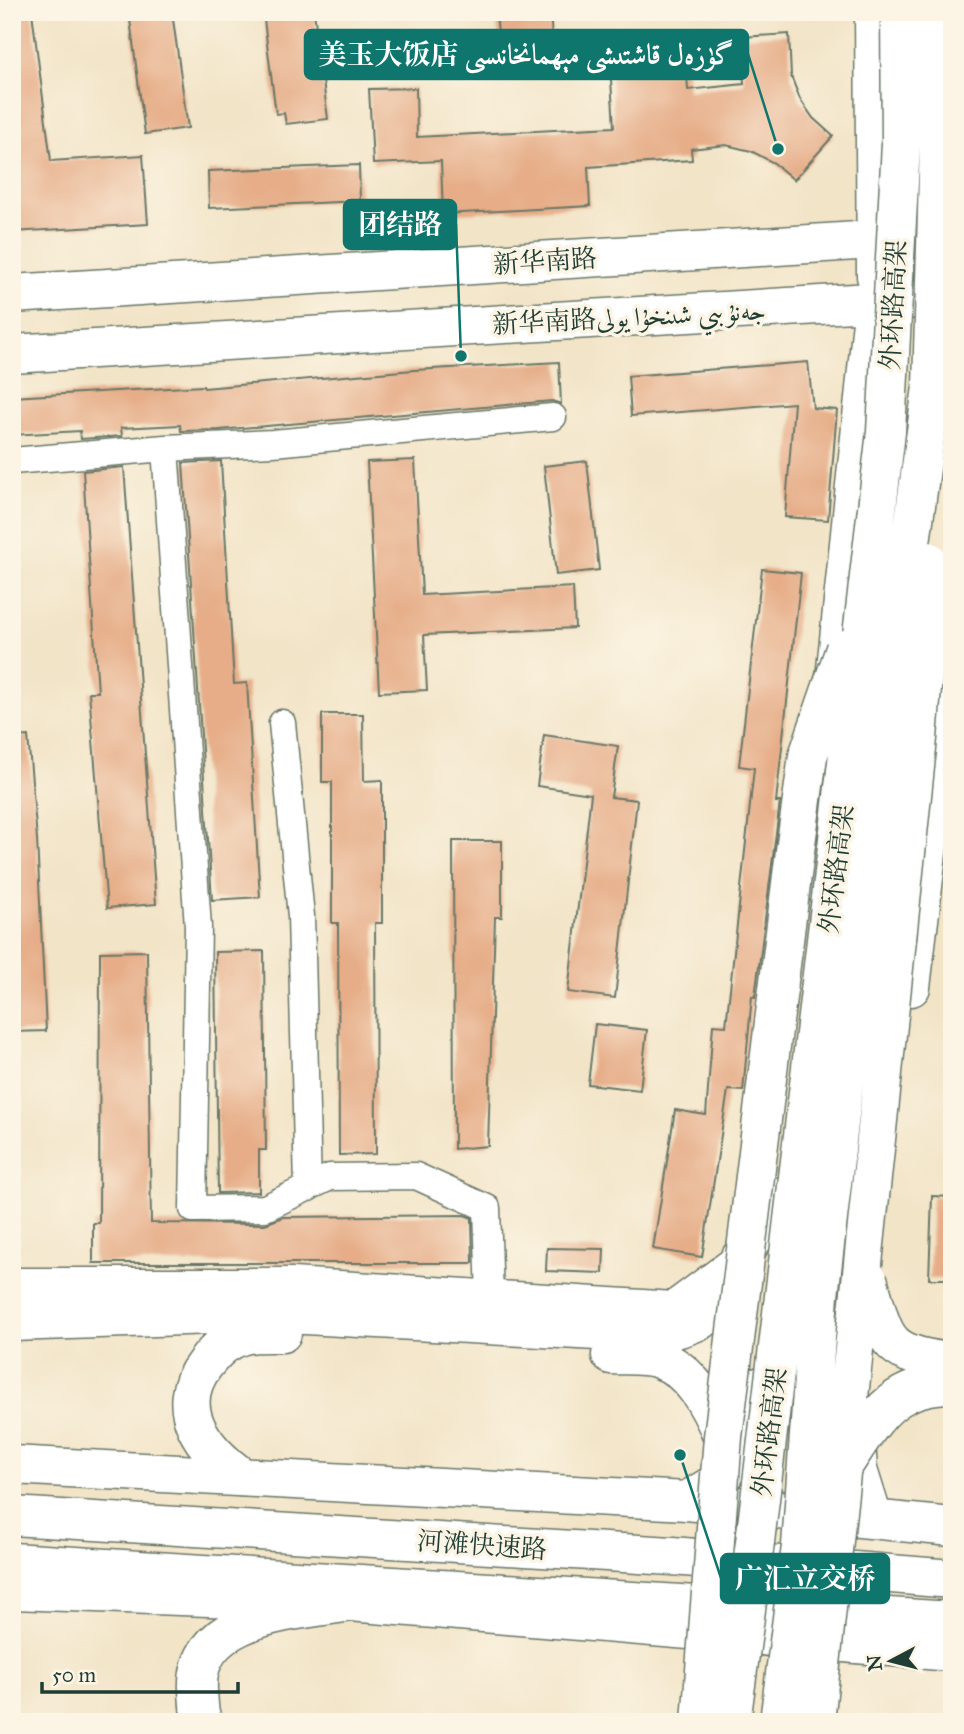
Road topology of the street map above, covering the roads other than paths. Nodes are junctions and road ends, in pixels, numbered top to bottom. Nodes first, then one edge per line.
1 (874, 12) edge
2 (901, 12) edge
3 (937, 12) edge
4 (952, 235) edge
5 (878, 240) junction
6 (12, 294) edge
7 (952, 297) edge
8 (874, 302) junction
9 (12, 354) edge
10 (552, 417) dead end
11 (165, 448) junction
12 (12, 461) edge
13 (922, 464) junction
14 (869, 581) junction
15 (952, 643) edge
16 (282, 723) dead end
17 (308, 1188) junction
18 (782, 1196) junction
19 (862, 1258) junction
20 (742, 1280) junction
21 (12, 1287) edge
22 (490, 1299) junction
23 (12, 1322) edge
24 (952, 1362) edge
25 (952, 1384) edge
26 (723, 1437) junction
27 (12, 1465) edge
28 (841, 1468) junction
29 (242, 1476) junction
30 (687, 1501) junction
31 (12, 1516) edge
32 (873, 1518) junction
33 (952, 1527) edge
34 (12, 1562) edge
35 (952, 1579) edge
36 (12, 1590) edge
37 (350, 1602) junction
38 (952, 1620) edge
39 (705, 1632) junction
40 (872, 1646) junction
41 (952, 1652) edge
42 (820, 1684) junction
43 (708, 1718) edge
44 (203, 1722) edge
45 (779, 1722) edge
46 (815, 1722) edge
47 (827, 1722) edge

1 - 5 main road
2 - 14 main road, 外环路高架, bridge
3 - 13 main road, 外环路高架, bridge
4 - 5 main road, 新华南路
5 - 6 main road, 新华南路
5 - 8 main road
7 - 8 main road, 新华南路جەنۇبىي شىنخۇا يولى
8 - 9 main road, 新华南路جەنۇبىي شىنخۇا يولى
8 - 18 main road
10 - 11 street
11 - 12 street
11 - 17 street
13 - 19 main road, bridge
13 - 45 main road, 外环路高架, bridge
14 - 20 main road, bridge
14 - 43 main road, 外环路高架, bridge
15 - 32 main road
16 - 17 street
17 - 22 street
18 - 22 main road
18 - 30 main road
19 - 24 main road, bridge
19 - 28 main road, bridge
20 - 23 main road
20 - 26 main road, bridge
21 - 22 main road
25 - 28 main road, bridge
26 - 29 main road
26 - 43 main road, bridge
27 - 29 main road
28 - 42 main road, bridge
29 - 30 main road
30 - 32 main road
31 - 35 main road, 河滩快速路
32 - 33 main road
34 - 38 main road, 河滩快速路
36 - 37 main road
37 - 39 main road
37 - 44 main road
39 - 40 main road
39 - 43 main road
40 - 41 main road
40 - 47 main road
42 - 46 main road, bridge
42 - 47 main road

